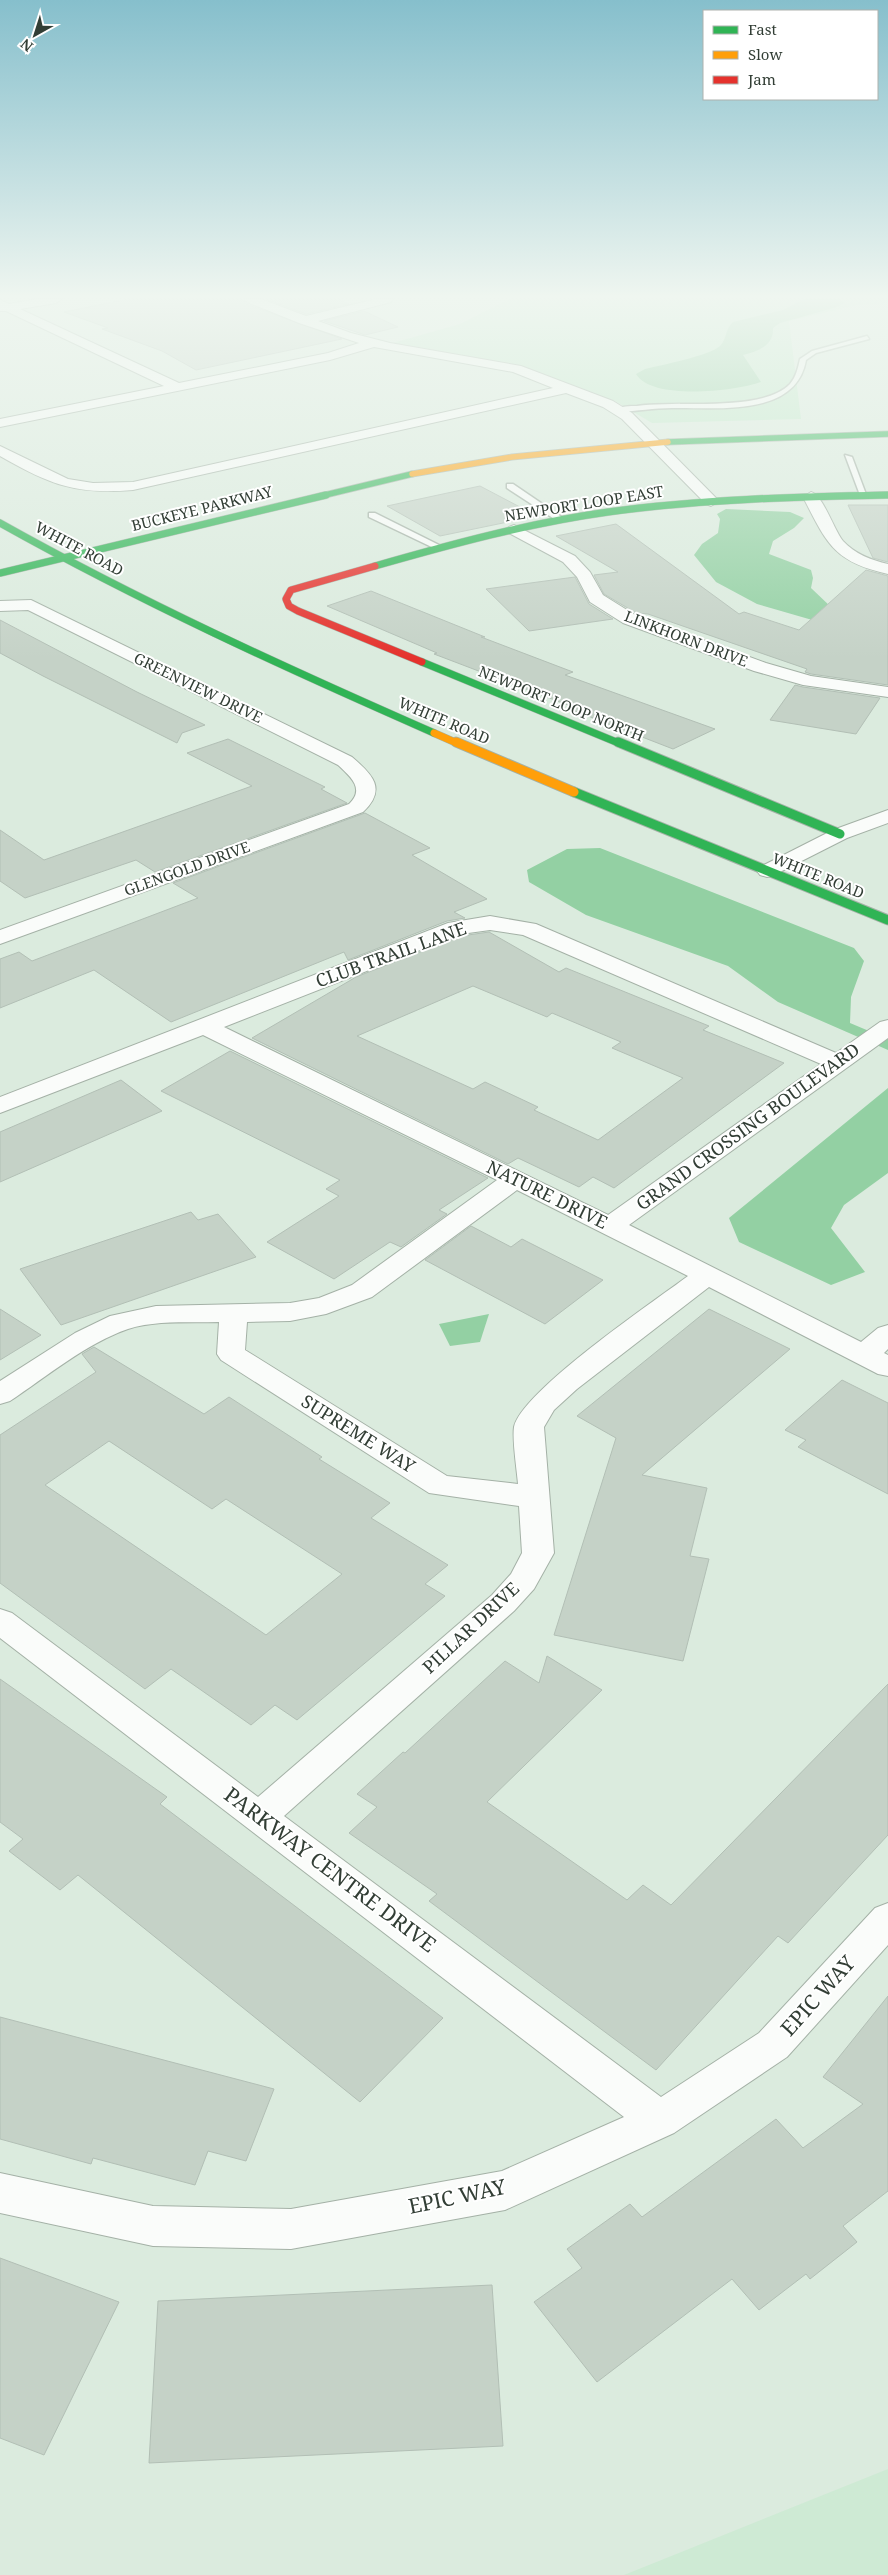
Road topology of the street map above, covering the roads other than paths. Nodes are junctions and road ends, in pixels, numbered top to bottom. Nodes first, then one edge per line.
1 (19, 419) edge
2 (428, 419) edge
3 (630, 419) edge
4 (0, 423) edge
5 (641, 429) junction
6 (623, 431) dead end
7 (888, 434) edge
8 (656, 435) junction
9 (0, 450) edge
10 (848, 457) dead end
11 (510, 486) dead end
12 (864, 495) junction
13 (888, 495) edge
14 (811, 497) junction
15 (712, 501) junction
16 (372, 515) dead end
17 (562, 520) junction
18 (0, 523) edge
19 (514, 530) junction
20 (57, 541) dead end
21 (38, 545) junction
22 (441, 548) junction
23 (19, 550) dead end
24 (59, 558) junction
25 (888, 569) edge
26 (0, 573) edge
27 (291, 590) joint
28 (6, 605) edge
29 (888, 692) edge
30 (367, 794) joint
31 (888, 816) edge
32 (840, 834) junction
33 (766, 872) junction
34 (888, 920) edge
35 (3, 932) edge
36 (887, 1024) edge
37 (204, 1026) junction
38 (837, 1062) junction
39 (0, 1106) edge
40 (516, 1179) junction
41 (610, 1226) junction
42 (707, 1275) junction
43 (234, 1313) junction
44 (888, 1334) edge
45 (876, 1361) edge
46 (0, 1394) edge
47 (534, 1497) junction
48 (0, 1621) edge
49 (259, 1817) junction
50 (888, 1919) edge
51 (660, 2120) junction
52 (0, 2192) edge

1 - 4 street
2 - 9 street
3 - 5 street
5 - 6 street
5 - 8 street
7 - 8 street, BUCKEYE PARKWAY
8 - 15 street
8 - 24 street, BUCKEYE PARKWAY
10 - 12 lane
11 - 17 lane
12 - 13 street, NEWPORT LOOP EAST
12 - 14 street, NEWPORT LOOP EAST
14 - 15 street, NEWPORT LOOP EAST
14 - 25 street
15 - 17 street, NEWPORT LOOP EAST
16 - 22 lane
17 - 19 street, NEWPORT LOOP EAST
18 - 21 street, WHITE ROAD
19 - 22 street, NEWPORT LOOP EAST
19 - 29 street, LINKHORN DRIVE
20 - 21 street
21 - 23 street
21 - 24 street, WHITE ROAD
22 - 27 street, NEWPORT LOOP EAST
24 - 26 street, BUCKEYE PARKWAY
24 - 33 street, WHITE ROAD
27 - 32 street, NEWPORT LOOP NORTH
28 - 30 street, GREENVIEW DRIVE
30 - 35 street, GLENGOLD DRIVE
31 - 32 street
32 - 33 street
33 - 34 street, WHITE ROAD
36 - 38 street, GRAND CROSSING BOULEVARD
37 - 38 street, CLUB TRAIL LANE
37 - 39 street, CLUB TRAIL LANE
37 - 40 street, NATURE DRIVE
38 - 41 street, GRAND CROSSING BOULEVARD
40 - 41 street, NATURE DRIVE
40 - 43 street
41 - 42 street, NATURE DRIVE
42 - 45 street, NATURE DRIVE
42 - 47 street, PILLAR DRIVE
43 - 46 street
43 - 47 street, SUPREME WAY
44 - 45 street
47 - 49 street, PILLAR DRIVE
48 - 49 street, PARKWAY CENTRE DRIVE
49 - 51 street, PARKWAY CENTRE DRIVE
50 - 51 street, EPIC WAY
51 - 52 street, EPIC WAY

